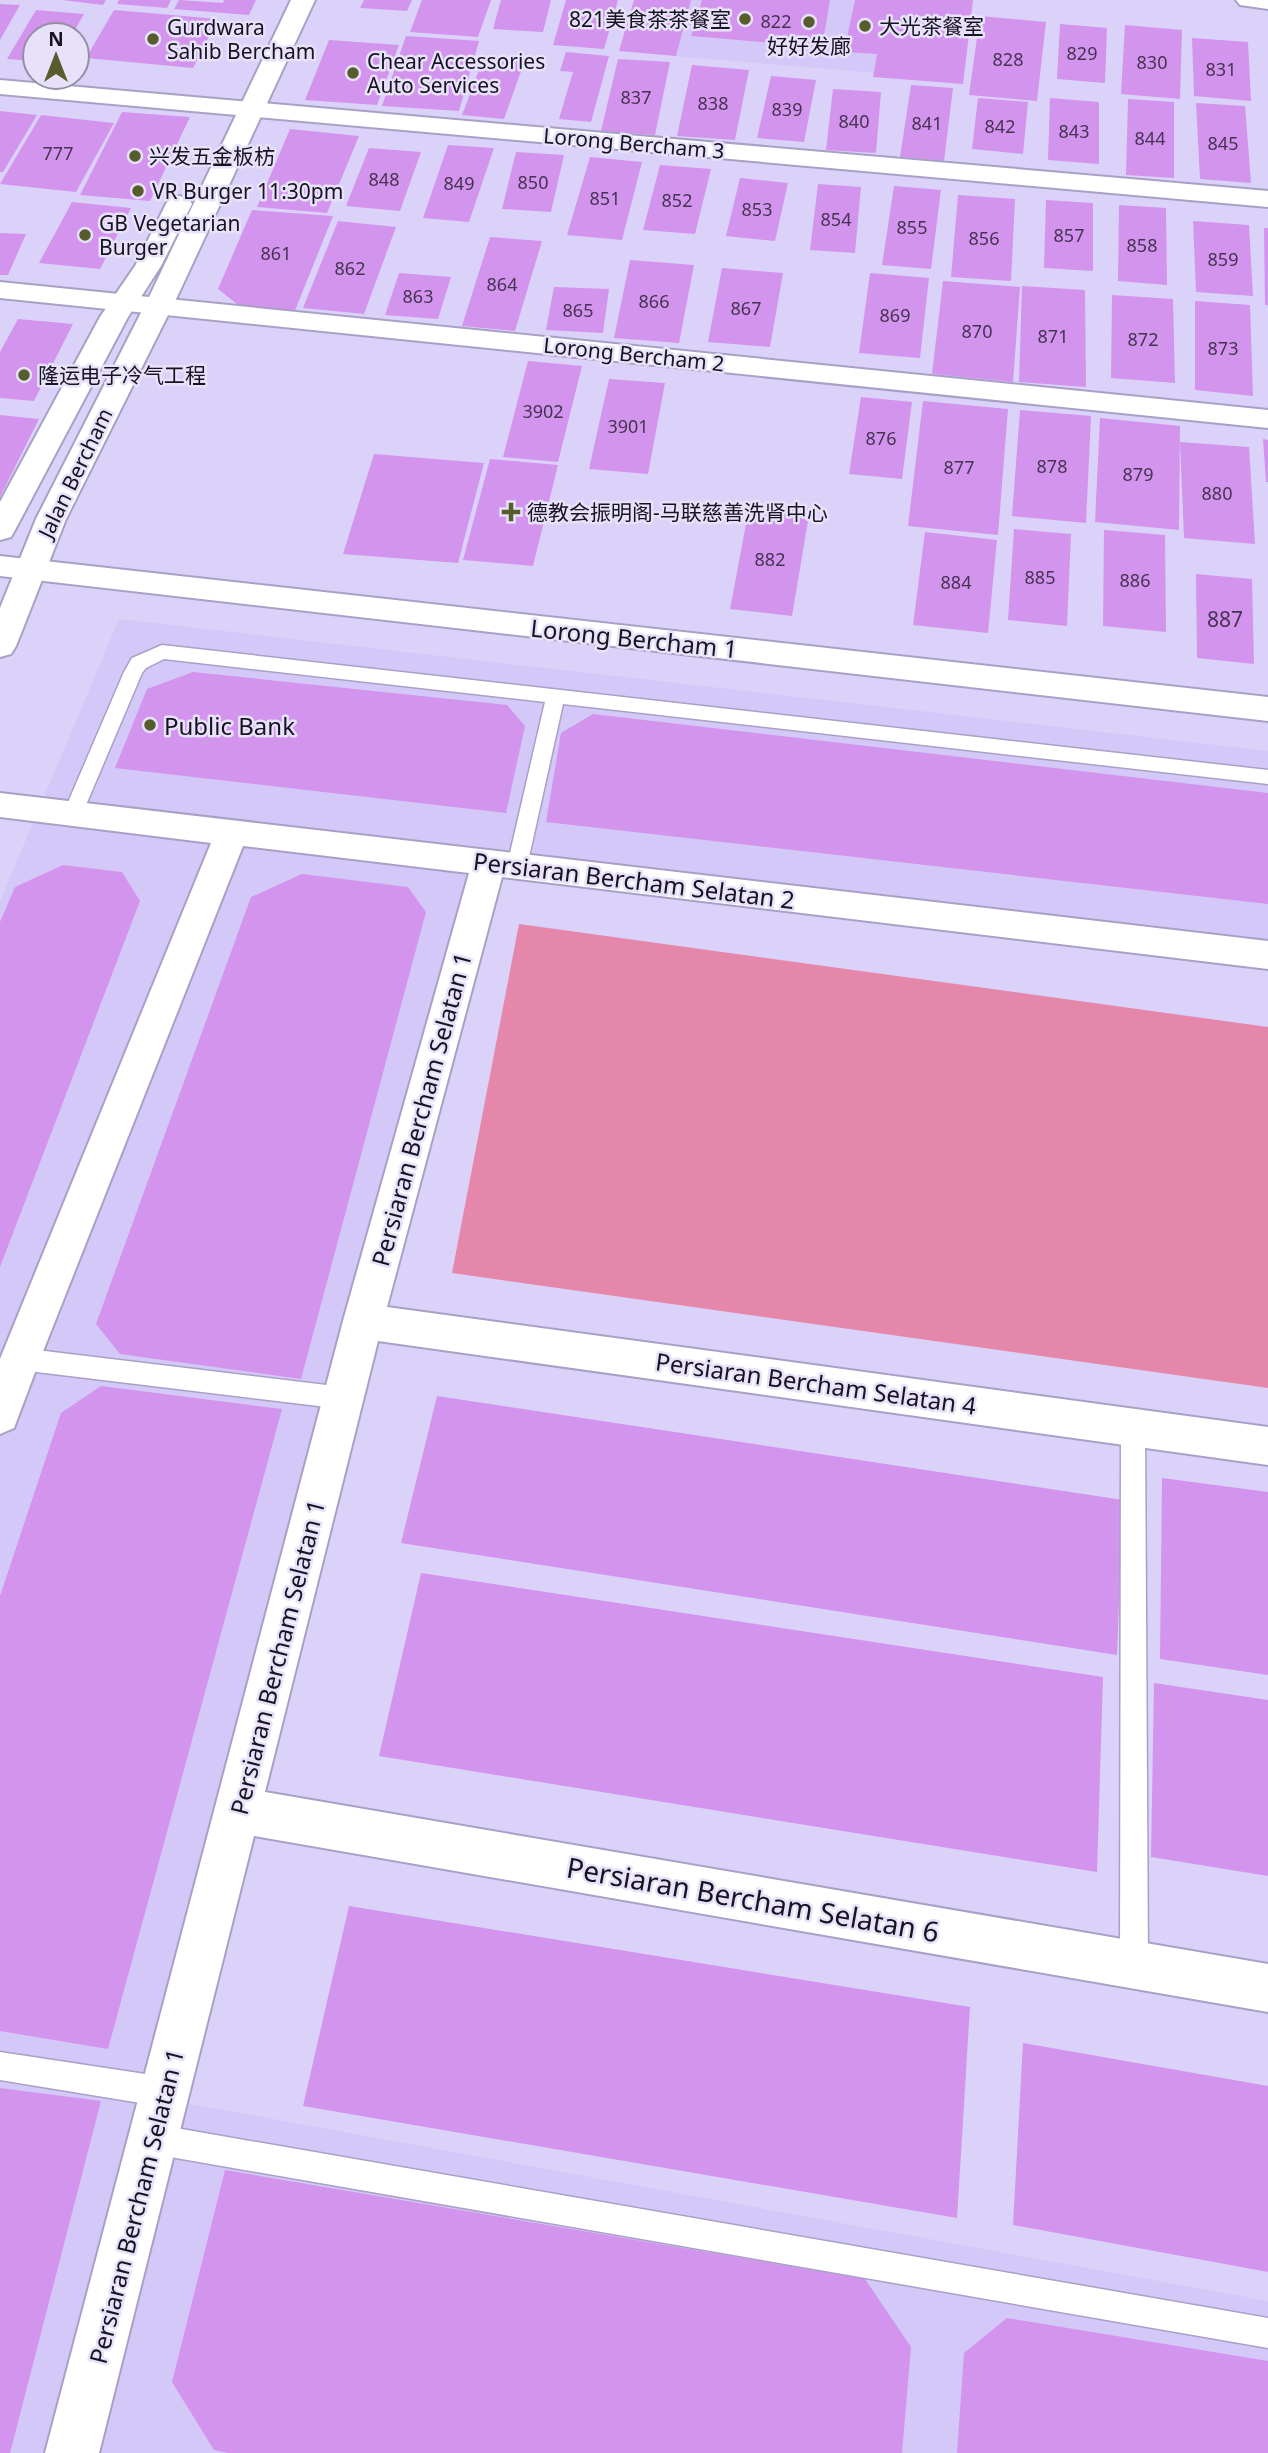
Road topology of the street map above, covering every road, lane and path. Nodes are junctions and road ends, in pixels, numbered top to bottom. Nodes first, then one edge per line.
1 (279, 0) edge
2 (303, 0) edge
3 (1248, 0) edge
4 (1268, 2) edge
5 (0, 87) edge
6 (239, 108) junction
7 (1268, 199) edge
8 (0, 290) edge
9 (122, 303) junction
10 (159, 306) junction
11 (1268, 419) edge
12 (0, 530) edge
13 (15, 568) edge
14 (0, 646) edge
15 (556, 695) junction
16 (1268, 709) edge
17 (1268, 777) edge
18 (0, 805) edge
19 (73, 814) junction
20 (232, 832) junction
21 (503, 865) junction
22 (1268, 955) edge
23 (363, 1321) junction
24 (20, 1359) junction
25 (343, 1398) junction
26 (0, 1415) edge
27 (1133, 1427) junction
28 (1268, 1446) edge
29 (237, 1810) junction
30 (1134, 1964) junction
31 (1268, 1988) edge
32 (0, 2066) edge
33 (165, 2092) junction
34 (153, 2138) junction
35 (1268, 2333) edge
36 (72, 2453) edge

1 - 6 street, Jalan Bercham
2 - 6 street, Jalan Bercham
3 - 4 street
5 - 6 street, Lorong Bercham 3
6 - 7 street, Lorong Bercham 3
6 - 9 street, Jalan Bercham
6 - 10 street, Jalan Bercham
8 - 9 street, Lorong Bercham 2
9 - 10 street, Lorong Bercham 2
9 - 12 street, Jalan Bercham
10 - 11 street, Lorong Bercham 2
10 - 13 street, Jalan Bercham
13 - 14 street, Jalan Bercham
13 - 16 street, Lorong Bercham 1
15 - 17 lane
15 - 19 lane
15 - 21 lane
18 - 19 street, Persiaran Bercham Selatan 2
19 - 20 street, Persiaran Bercham Selatan 2
20 - 21 street, Persiaran Bercham Selatan 2
20 - 24 street
21 - 22 street, Persiaran Bercham Selatan 2
21 - 23 street, Persiaran Bercham Selatan 1
23 - 25 street, Persiaran Bercham Selatan 1
23 - 27 street, Persiaran Bercham Selatan 4
24 - 25 lane
24 - 26 street
25 - 29 street, Persiaran Bercham Selatan 1
27 - 28 street, Persiaran Bercham Selatan 4
27 - 30 lane
29 - 30 street, Persiaran Bercham Selatan 6
29 - 33 street, Persiaran Bercham Selatan 1
30 - 31 street, Persiaran Bercham Selatan 6
32 - 33 lane
33 - 34 street, Persiaran Bercham Selatan 1
34 - 35 lane
34 - 36 street, Persiaran Bercham Selatan 1

